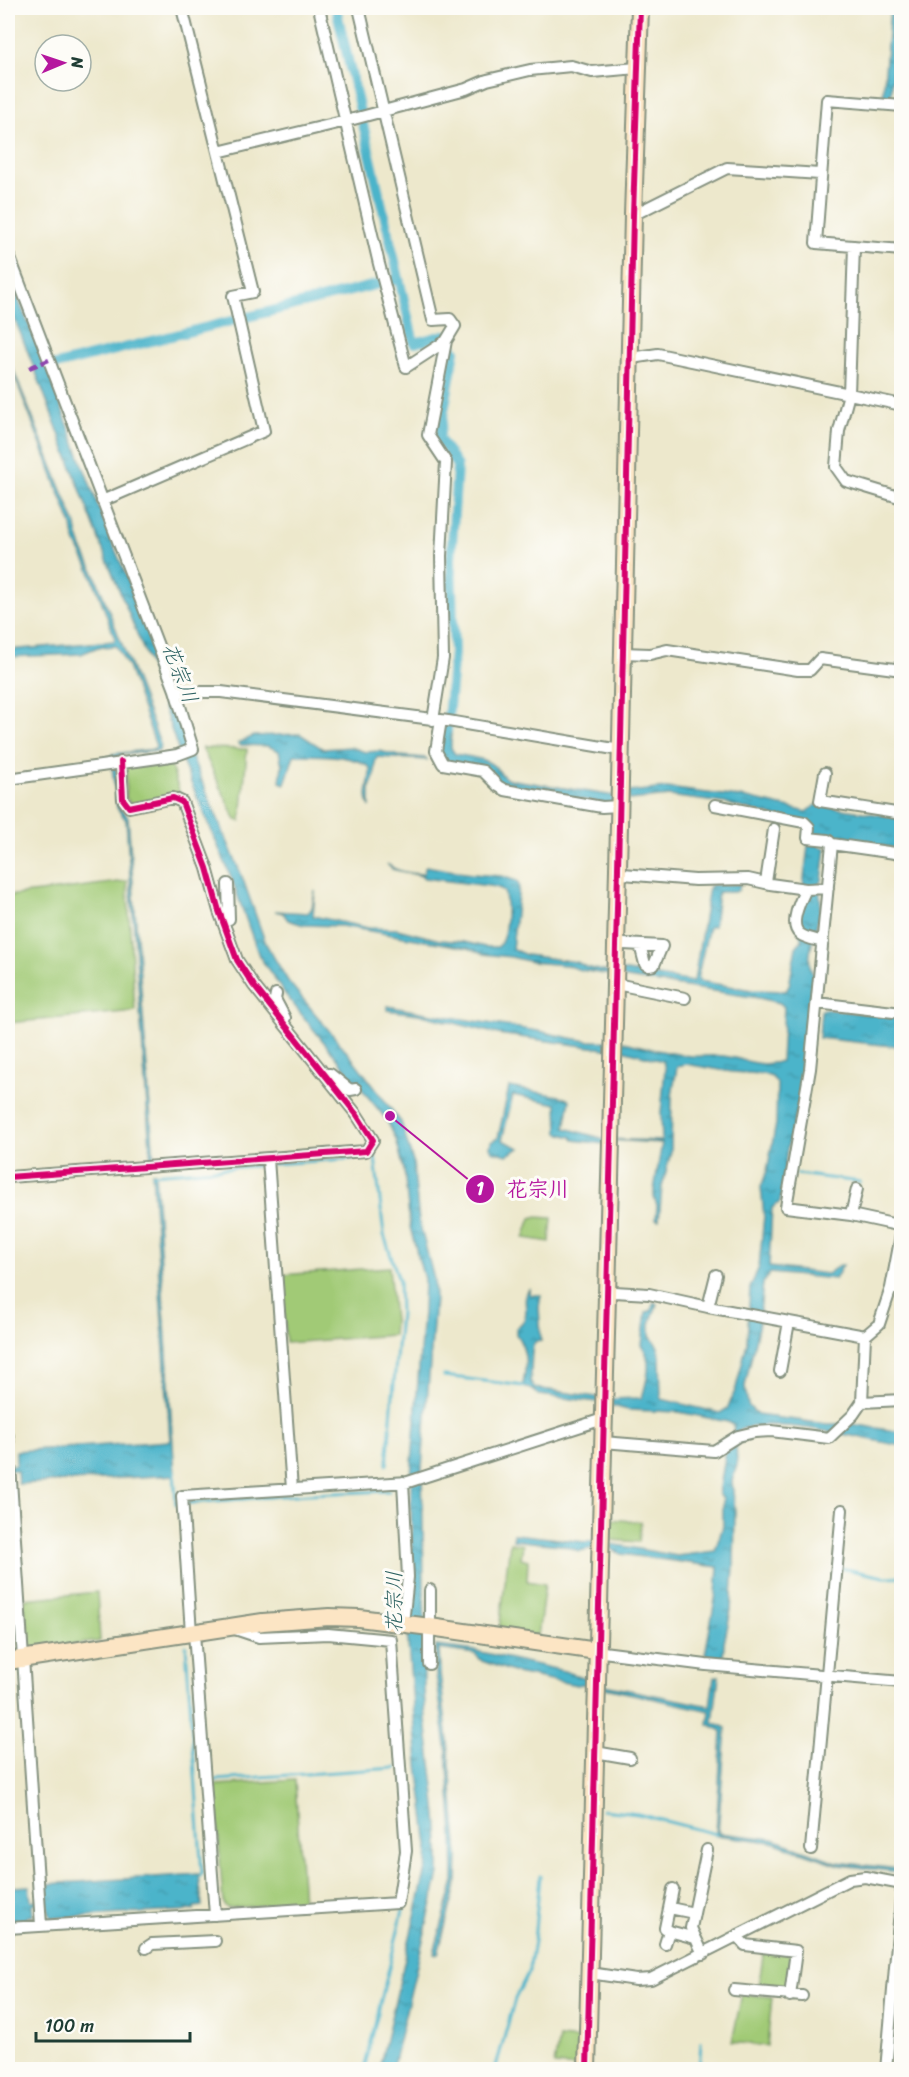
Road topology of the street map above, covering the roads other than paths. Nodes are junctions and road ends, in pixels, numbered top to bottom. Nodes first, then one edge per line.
1 (182, 8) edge
2 (319, 8) edge
3 (359, 8) edge
4 (640, 8) edge
5 (637, 68) junction
6 (902, 106) edge
7 (383, 111) junction
8 (346, 121) junction
9 (218, 152) junction
10 (820, 174) junction
11 (633, 214) junction
12 (854, 246) junction
13 (902, 250) edge
14 (8, 253) edge
15 (446, 341) junction
16 (631, 358) junction
17 (849, 394) junction
18 (902, 405) edge
19 (902, 498) edge
20 (102, 501) junction
21 (622, 653) junction
22 (902, 670) edge
23 (175, 690) junction
24 (437, 720) junction
25 (620, 750) junction
26 (122, 762) junction
27 (825, 772) dead end
28 (8, 779) edge
29 (715, 805) dead end
30 (619, 806) junction
31 (902, 814) edge
32 (774, 829) dead end
33 (832, 844) junction
34 (902, 854) edge
35 (623, 874) dead end
36 (766, 882) junction
37 (228, 885) dead end
38 (828, 888) junction
39 (806, 889) junction
40 (228, 919) dead end
41 (823, 942) junction
42 (616, 944) junction
43 (640, 945) dead end
44 (621, 985) dead end
45 (276, 994) dead end
46 (685, 998) dead end
47 (817, 1003) junction
48 (902, 1013) edge
49 (288, 1030) junction
50 (324, 1075) junction
51 (356, 1089) dead end
52 (268, 1159) junction
53 (8, 1178) edge
54 (857, 1189) dead end
55 (851, 1215) junction
56 (902, 1228) edge
57 (716, 1275) dead end
58 (896, 1289) edge
59 (606, 1297) junction
60 (708, 1307) junction
61 (789, 1322) junction
62 (865, 1336) junction
63 (780, 1371) dead end
64 (902, 1400) edge
65 (862, 1402) junction
66 (603, 1419) junction
67 (8, 1436) edge
68 (603, 1442) junction
69 (405, 1482) junction
70 (292, 1489) junction
71 (842, 1510) dead end
72 (430, 1590) dead end
73 (405, 1624) junction
74 (230, 1627) junction
75 (429, 1630) junction
76 (193, 1633) junction
77 (600, 1652) junction
78 (15, 1660) edge
79 (429, 1664) dead end
80 (826, 1676) junction
81 (902, 1682) edge
82 (601, 1753) dead end
83 (630, 1758) dead end
84 (811, 1849) dead end
85 (708, 1851) dead end
86 (902, 1885) edge
87 (673, 1889) dead end
88 (670, 1908) junction
89 (694, 1913) junction
90 (215, 1915) junction
91 (41, 1925) junction
92 (8, 1928) edge
93 (665, 1928) dead end
94 (737, 1936) junction
95 (695, 1938) junction
96 (215, 1941) dead end
97 (664, 1944) dead end
98 (146, 1948) dead end
99 (703, 1954) junction
100 (590, 1973) junction
101 (734, 1990) dead end
102 (790, 1996) junction
103 (802, 1996) dead end
104 (587, 2070) edge
105 (886, 2070) edge

1 - 9 street
2 - 8 street
3 - 7 street
4 - 5 street
5 - 7 street
5 - 11 street
6 - 10 street
7 - 8 street
7 - 15 street
8 - 9 street
8 - 15 street
9 - 20 street
10 - 11 street
10 - 12 street
11 - 16 street
12 - 13 street
12 - 17 street
14 - 20 street
15 - 24 street
16 - 17 street
16 - 21 street
17 - 18 street
17 - 19 street
20 - 23 street
21 - 22 street
21 - 25 street
23 - 24 street
23 - 26 street
24 - 25 street
24 - 30 street
25 - 30 street
26 - 28 street
26 - 49 street
27 - 31 street
29 - 33 street
30 - 42 street
32 - 36 street
33 - 34 street
33 - 38 street
35 - 36 street
36 - 39 street
37 - 40 street
38 - 39 street
38 - 41 street
39 - 41 street
41 - 47 street
42 - 43 street
42 - 59 street
44 - 46 street
45 - 49 street
47 - 48 street
47 - 55 street
49 - 50 street
50 - 51 street
50 - 52 street
52 - 53 street
52 - 70 street
54 - 55 street
55 - 56 street
56 - 58 street
57 - 60 street
58 - 62 street
59 - 60 street
59 - 66 street
60 - 61 street
61 - 62 street
61 - 63 street
62 - 65 street
64 - 65 street
65 - 68 street
66 - 68 street
66 - 69 street
67 - 78 street
68 - 77 street
69 - 70 street
69 - 73 street
70 - 76 street
71 - 80 street
72 - 75 street
73 - 74 street
73 - 75 street
74 - 76 street
74 - 90 street
75 - 77 street
75 - 79 street
76 - 78 street
76 - 90 street
77 - 80 street
77 - 100 street
78 - 91 street
80 - 81 street
80 - 84 street
82 - 83 street
85 - 89 street
86 - 94 street
86 - 105 street
87 - 88 street
88 - 89 street
88 - 93 street
89 - 95 street
90 - 91 street
91 - 92 street
94 - 99 street
94 - 102 street
95 - 97 street
95 - 99 street
96 - 98 street
99 - 100 street
100 - 104 street
101 - 102 street
102 - 103 street

